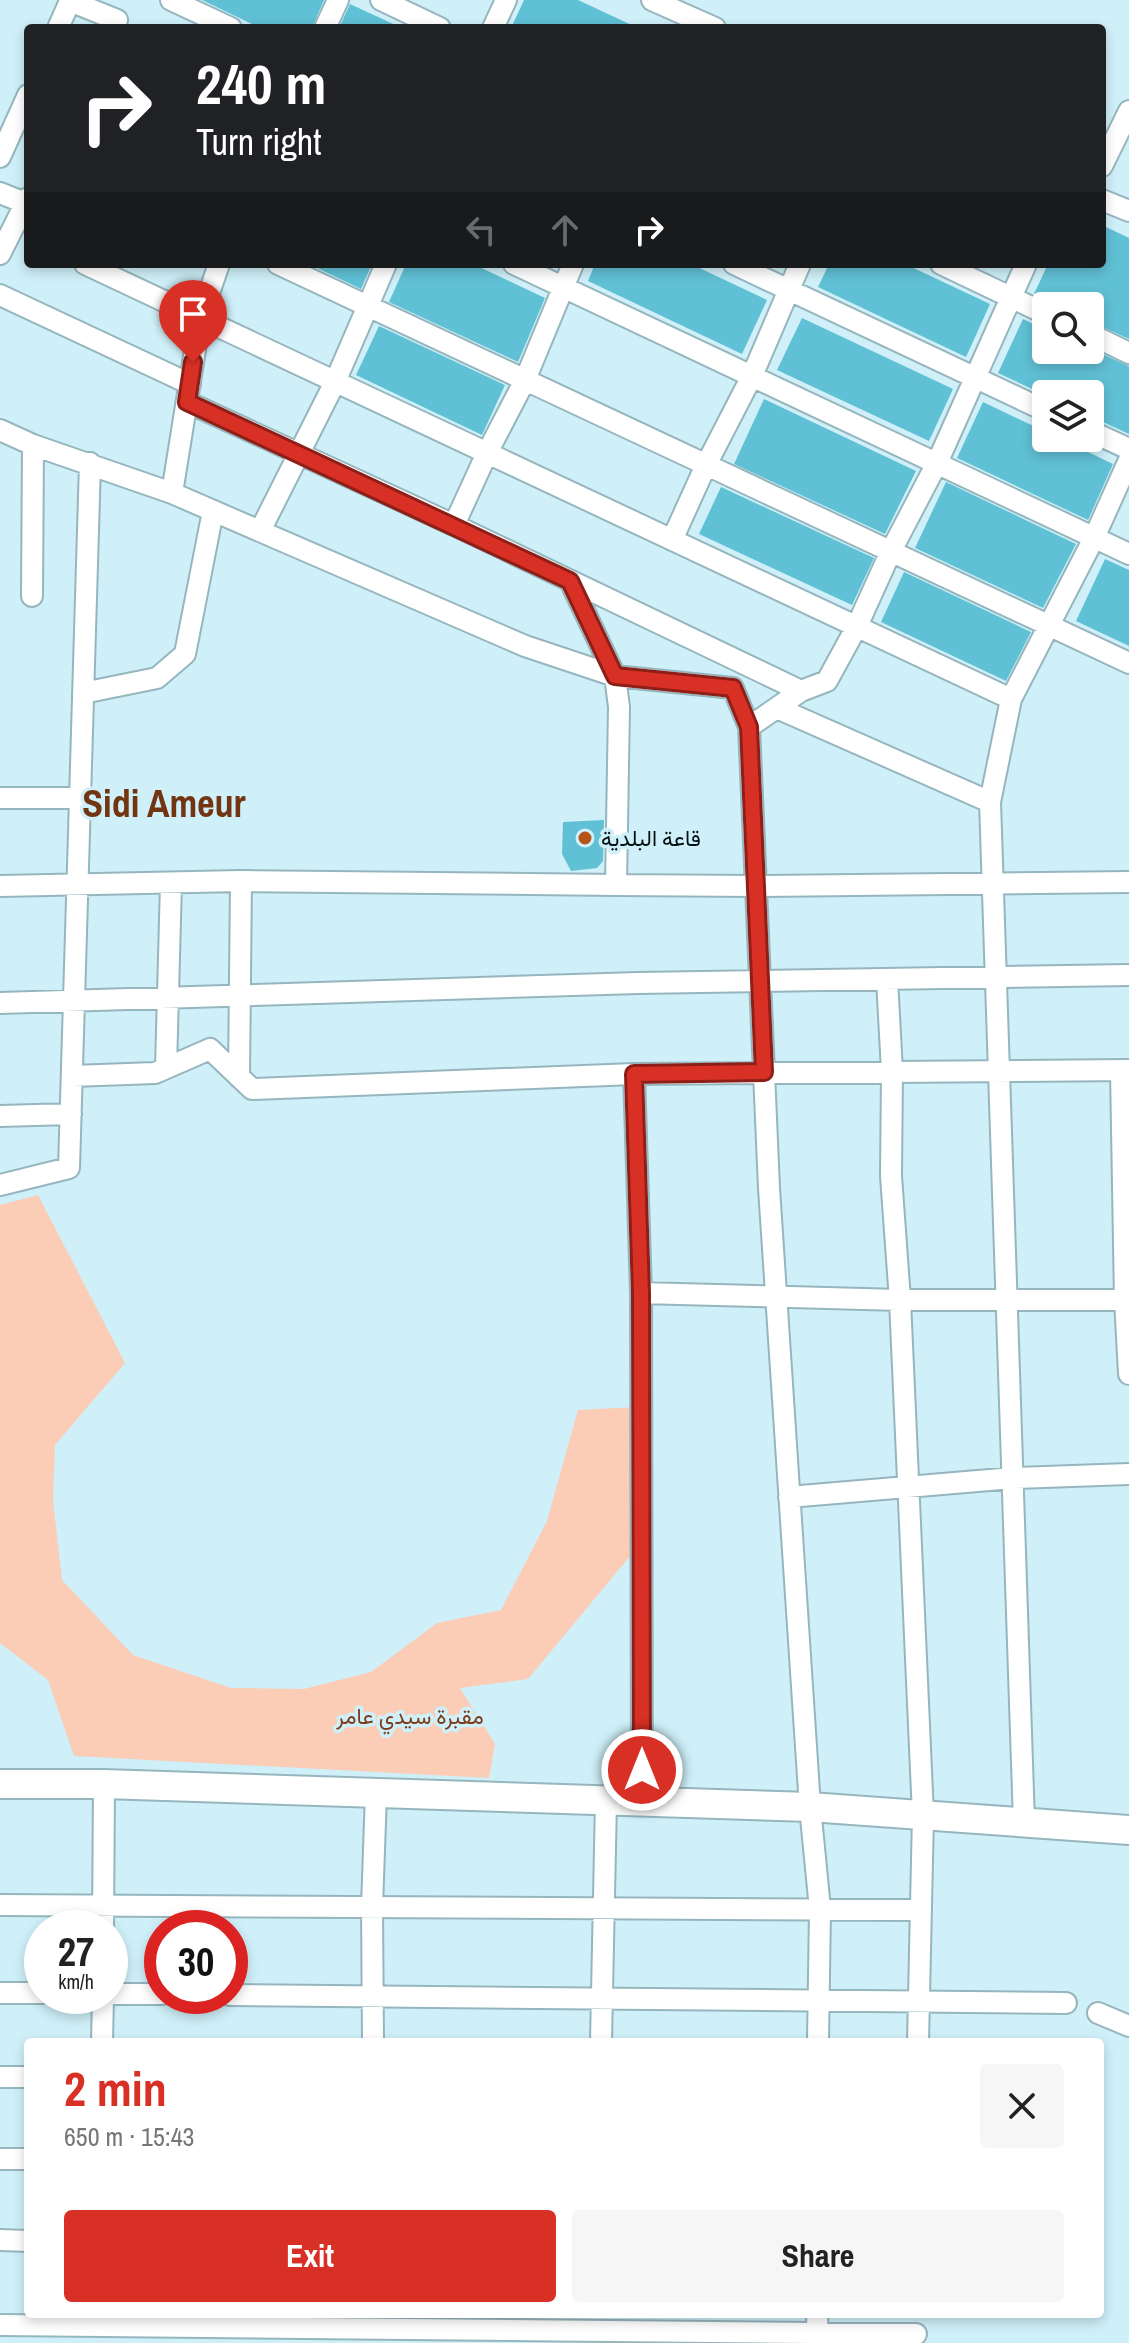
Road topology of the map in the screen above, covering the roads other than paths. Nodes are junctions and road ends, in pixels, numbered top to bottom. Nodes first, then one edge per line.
1 (127, 0) edge
2 (171, 0) edge
3 (338, 0) edge
4 (381, 0) edge
5 (506, 0) edge
6 (652, 0) edge
7 (692, 15) edge
8 (60, 24) edge
9 (115, 24) edge
10 (222, 24) edge
11 (327, 24) edge
12 (432, 24) edge
13 (495, 24) edge
14 (24, 104) edge
15 (1129, 111) edge
16 (0, 157) edge
17 (1106, 158) edge
18 (0, 193) edge
19 (24, 200) edge
20 (1106, 202) edge
21 (1129, 211) edge
22 (20, 234) edge
23 (0, 254) edge
24 (93, 268) edge
25 (218, 268) edge
26 (286, 268) edge
27 (384, 268) edge
28 (523, 268) edge
29 (571, 268) edge
30 (742, 268) edge
31 (798, 268) edge
32 (949, 268) edge
33 (1024, 268) edge
34 (562, 286) junction
35 (789, 290) junction
36 (0, 295) edge
37 (1011, 297) junction
38 (367, 306) junction
39 (1032, 307) edge
40 (200, 319) junction
41 (1104, 341) edge
42 (1129, 353) edge
43 (752, 376) junction
44 (974, 377) junction
45 (525, 380) junction
46 (335, 382) junction
47 (188, 393) junction
48 (1032, 404) edge
49 (12, 437) edge
50 (1104, 437) edge
51 (1129, 449) edge
52 (487, 453) junction
53 (300, 455) junction
54 (1129, 460) edge
55 (90, 463) junction
56 (937, 463) junction
57 (706, 465) junction
58 (172, 493) junction
59 (213, 511) junction
60 (454, 525) junction
61 (260, 531) junction
62 (1094, 538) junction
63 (672, 540) junction
64 (891, 551) junction
65 (1129, 554) edge
66 (570, 581) junction
67 (32, 596) dead end
68 (1048, 625) junction
69 (857, 626) junction
70 (1129, 663) edge
71 (615, 676) junction
72 (801, 691) junction
73 (83, 693) junction
74 (1011, 699) junction
75 (777, 708) junction
76 (749, 727) junction
77 (0, 798) edge
78 (80, 798) junction
79 (990, 802) junction
80 (241, 881) junction
81 (1129, 882) edge
82 (171, 883) junction
83 (78, 884) junction
84 (993, 884) junction
85 (616, 885) junction
86 (0, 886) edge
87 (756, 886) junction
88 (1129, 975) edge
89 (996, 977) junction
90 (887, 979) junction
91 (760, 981) junction
92 (240, 995) junction
93 (168, 998) junction
94 (74, 1000) junction
95 (0, 1003) edge
96 (166, 1068) junction
97 (1125, 1070) edge
98 (892, 1071) junction
99 (999, 1071) junction
100 (764, 1072) junction
101 (634, 1074) junction
102 (72, 1076) junction
103 (239, 1077) junction
104 (71, 1114) junction
105 (0, 1116) edge
106 (0, 1185) edge
107 (641, 1293) junction
108 (776, 1297) junction
109 (900, 1300) junction
110 (1007, 1300) junction
111 (1127, 1300) edge
112 (1129, 1374) edge
113 (1129, 1474) edge
114 (1013, 1478) junction
115 (909, 1487) junction
116 (789, 1497) junction
117 (0, 1784) edge
118 (104, 1784) junction
119 (376, 1793) junction
120 (606, 1800) junction
121 (642, 1802) junction
122 (810, 1807) junction
123 (923, 1815) junction
124 (1024, 1823) junction
125 (1129, 1830) edge
126 (0, 1905) edge
127 (103, 1905) junction
128 (372, 1907) junction
129 (604, 1908) junction
130 (820, 1909) junction
131 (103, 1910) edge
132 (919, 1910) junction
133 (0, 1993) edge
134 (24, 1993) edge
135 (248, 1995) edge
136 (373, 1996) junction
137 (602, 1999) junction
138 (819, 2001) junction
139 (918, 2002) junction
140 (1066, 2003) dead end
141 (1098, 2013) dead end
142 (103, 2014) edge
143 (1129, 2026) edge
144 (102, 2038) edge
145 (373, 2038) edge
146 (601, 2038) edge
147 (818, 2038) edge
148 (918, 2038) edge
149 (0, 2077) edge
150 (24, 2077) edge
151 (0, 2159) edge
152 (24, 2159) edge
153 (0, 2240) edge
154 (24, 2241) edge
155 (0, 2325) edge
156 (99, 2328) edge
157 (601, 2329) edge
158 (818, 2330) edge
159 (916, 2330) edge

1 - 9 street
2 - 10 street
3 - 11 street
4 - 12 street
5 - 13 street
6 - 7 street
8 - 9 street
14 - 16 street
15 - 17 street
18 - 19 street
20 - 21 street
22 - 23 street
24 - 40 street
25 - 40 street
26 - 38 street
27 - 38 street
28 - 34 street
29 - 34 street
30 - 35 street
31 - 35 street
32 - 37 street
33 - 37 street
34 - 43 street
34 - 45 street
35 - 43 street
35 - 44 street
36 - 47 street
37 - 39 street
37 - 44 street
38 - 45 street
38 - 46 street
40 - 46 street
40 - 47 street
41 - 42 street
43 - 56 street
43 - 57 street
44 - 48 street
44 - 56 street
45 - 52 street
45 - 57 street
46 - 52 street
46 - 53 street
47 - 53 street
47 - 58 street
49 - 55 street
49 - 67 street
50 - 51 street
52 - 60 street
52 - 63 street
53 - 60 street
53 - 61 street
54 - 62 street
55 - 58 street
55 - 73 street
56 - 62 street
56 - 64 street
57 - 63 street
57 - 64 street
58 - 59 street
59 - 61 street
59 - 73 street
60 - 66 street
61 - 71 street
62 - 65 street
62 - 68 street
63 - 69 street
64 - 68 street
64 - 69 street
66 - 71 street
66 - 72 street
68 - 70 street
68 - 74 street
69 - 72 street
69 - 74 street
71 - 76 street
71 - 85 street
72 - 75 street
73 - 78 street
74 - 79 street
75 - 76 street
75 - 79 street
76 - 87 street
77 - 78 street
78 - 83 street
79 - 84 street
80 - 82 street
80 - 85 street
80 - 92 street
81 - 84 street
82 - 83 street
82 - 93 street
83 - 86 street
83 - 94 street
84 - 87 street
84 - 89 street
85 - 87 street
87 - 91 street
88 - 89 street
89 - 90 street
89 - 99 street
90 - 91 street
90 - 98 street
91 - 92 street
91 - 100 street
92 - 93 street
92 - 103 street
93 - 94 street
93 - 96 street
94 - 95 street
94 - 102 street
96 - 102 street
96 - 103 street
97 - 99 street
97 - 111 street
98 - 99 street
98 - 100 street
98 - 109 street
99 - 110 street
100 - 101 street
100 - 108 street
101 - 103 street
101 - 107 street
102 - 104 street
104 - 105 street
104 - 106 street
107 - 108 street
107 - 121 street
108 - 109 street
108 - 116 street
109 - 110 street
109 - 115 street
110 - 111 street
110 - 114 street
111 - 112 street
113 - 114 street
114 - 115 street
114 - 124 street
115 - 116 street
115 - 123 street
116 - 122 street
117 - 118 main road
118 - 119 main road
118 - 127 street
119 - 120 main road
119 - 128 street
120 - 121 main road
120 - 129 street
121 - 122 main road
122 - 123 main road
122 - 130 street
123 - 124 main road
123 - 132 street
124 - 125 main road
126 - 127 street
127 - 128 street
127 - 131 street
128 - 129 street
128 - 136 street
129 - 130 street
129 - 137 street
130 - 132 street
130 - 138 street
132 - 139 street
133 - 134 street
135 - 136 street
136 - 137 street
136 - 145 street
137 - 138 street
137 - 146 street
138 - 139 street
138 - 147 street
139 - 140 street
139 - 148 street
141 - 143 street
142 - 144 street
149 - 150 street
151 - 152 street
153 - 154 street
155 - 156 street
156 - 157 street
157 - 158 street
158 - 159 street

